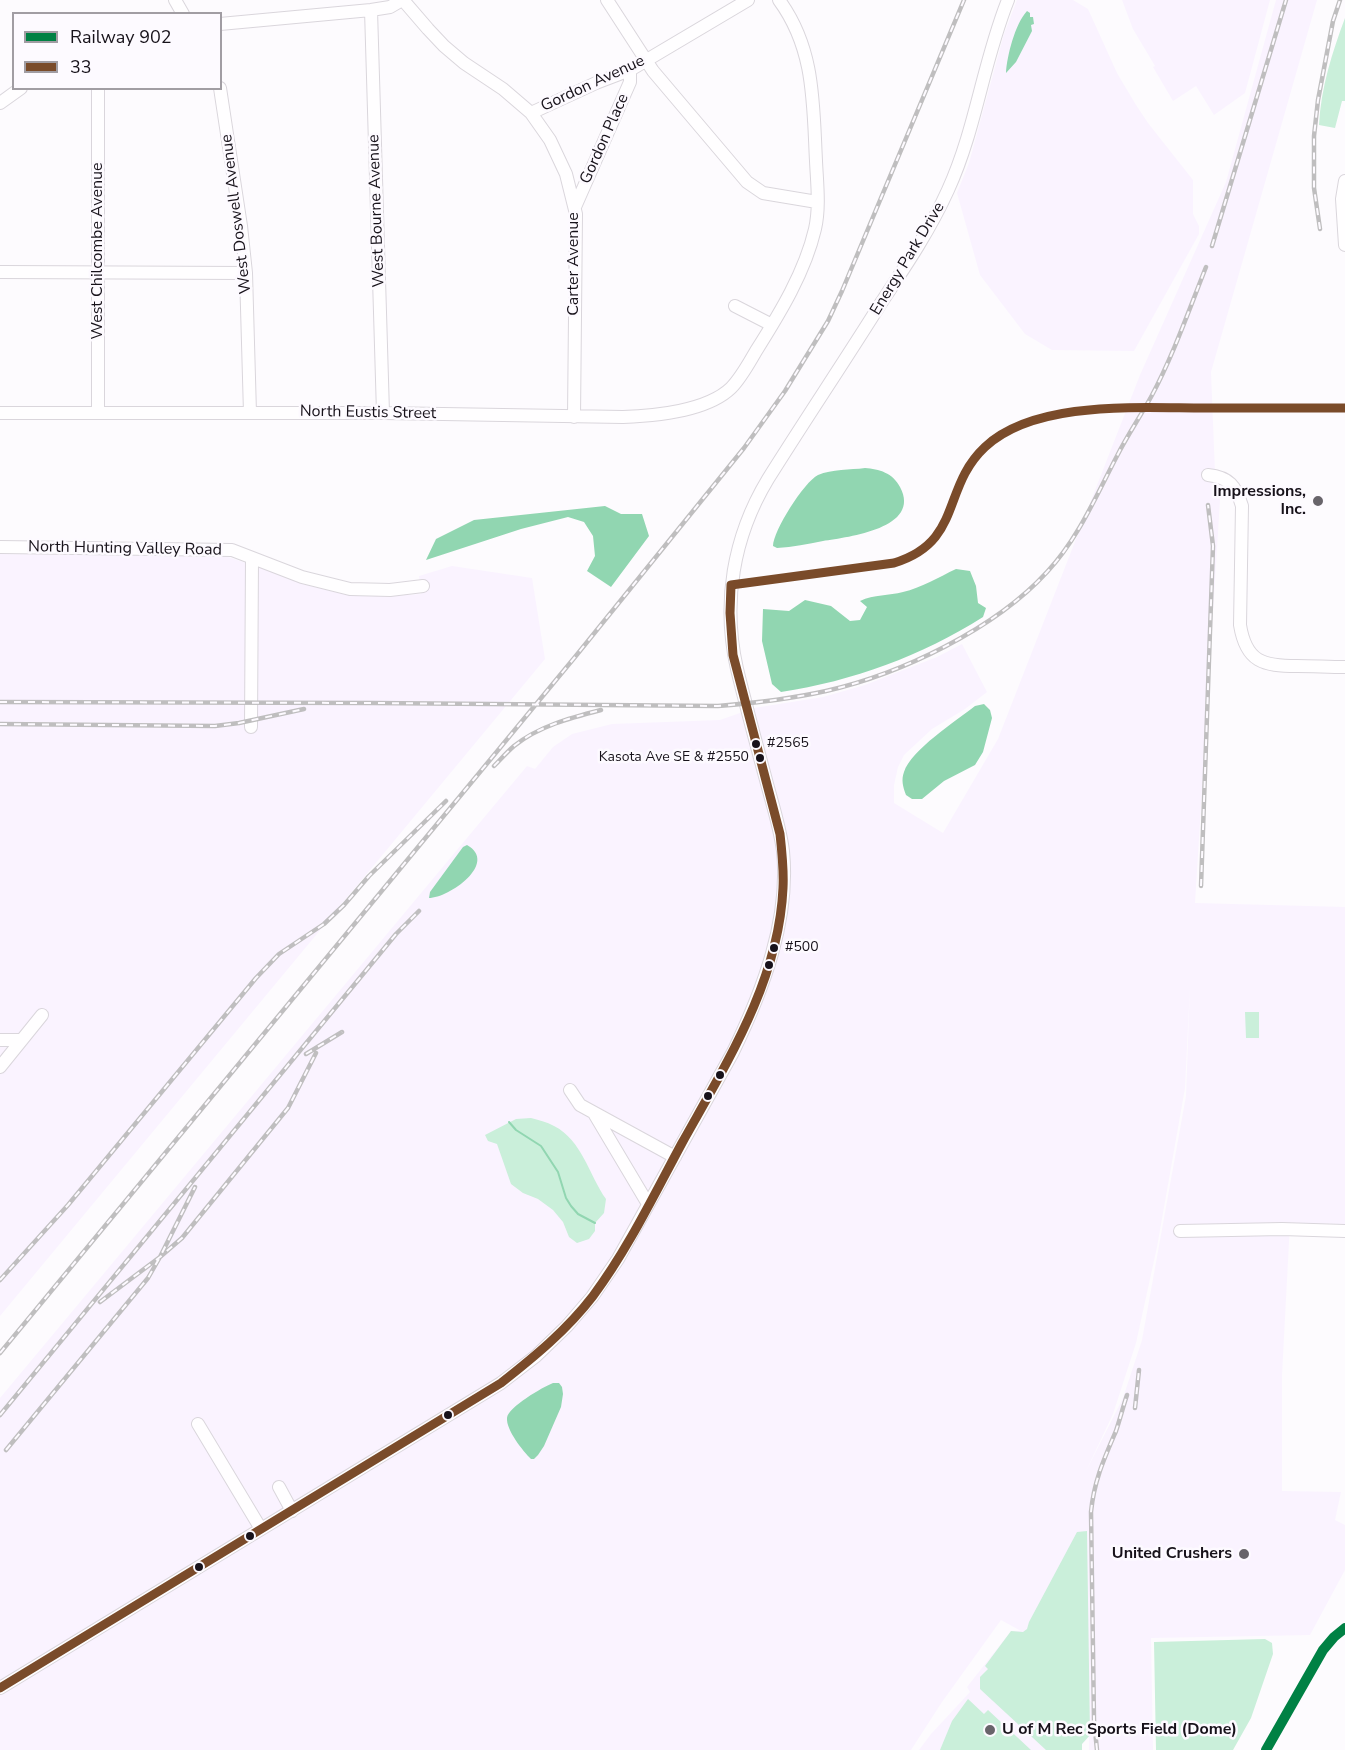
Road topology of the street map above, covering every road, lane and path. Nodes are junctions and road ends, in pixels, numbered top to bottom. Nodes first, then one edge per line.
1 (403, 0) edge
2 (607, 0) edge
3 (748, 0) edge
4 (779, 0) edge
5 (1008, 0) edge
6 (371, 10) junction
7 (222, 24) edge
8 (646, 61) junction
9 (630, 70) junction
10 (18, 90) edge
11 (98, 90) edge
12 (220, 90) edge
13 (0, 103) edge
14 (531, 113) junction
15 (1345, 181) edge
16 (817, 202) junction
17 (575, 208) junction
18 (1345, 245) edge
19 (0, 272) edge
20 (99, 273) junction
21 (246, 273) junction
22 (735, 306) dead end
23 (772, 325) junction
24 (0, 412) edge
25 (98, 413) junction
26 (250, 413) junction
27 (383, 413) junction
28 (574, 417) junction
29 (1208, 475) dead end
30 (0, 547) edge
31 (252, 558) junction
32 (423, 586) dead end
33 (1345, 667) edge
34 (251, 727) dead end
35 (42, 1015) dead end
36 (0, 1040) edge
37 (22, 1040) junction
38 (0, 1067) edge
39 (570, 1090) dead end
40 (595, 1114) junction
41 (675, 1156) junction
42 (648, 1204) junction
43 (1180, 1231) dead end
44 (1345, 1231) edge
45 (198, 1424) dead end
46 (279, 1487) dead end
47 (292, 1511) junction
48 (261, 1530) junction
49 (0, 1688) edge

1 - 6 street
1 - 14 street, Carter Avenue
2 - 8 street
3 - 8 street, Gordon Avenue
4 - 16 street
5 - 41 street, Energy Park Drive
6 - 7 street
6 - 27 street, West Bourne Avenue
8 - 9 street, Gordon Avenue
8 - 16 street
9 - 14 street, Gordon Avenue
9 - 17 street, Gordon Place
10 - 13 street
11 - 20 street, West Chilcombe Avenue
12 - 21 street, West Doswell Avenue
14 - 17 street, Carter Avenue
15 - 18 street
16 - 23 street
17 - 28 street, Carter Avenue
19 - 20 street
20 - 21 street
20 - 25 street, West Chilcombe Avenue
21 - 26 street, West Doswell Avenue
22 - 23 street
23 - 28 street, North Eustis Street
24 - 25 street, North Eustis Street
25 - 26 street, North Eustis Street
26 - 27 street, North Eustis Street
27 - 28 street, North Eustis Street
29 - 33 street
30 - 31 street, North Hunting Valley Road
31 - 32 street, North Hunting Valley Road
31 - 34 street
35 - 37 street
36 - 37 street
37 - 38 street
39 - 40 street
40 - 41 street
40 - 42 street
41 - 42 street, Energy Park Drive
42 - 47 street, Energy Park Drive
43 - 44 street
45 - 48 street
46 - 47 street
47 - 48 street, Energy Park Drive
48 - 49 street, Energy Park Drive

